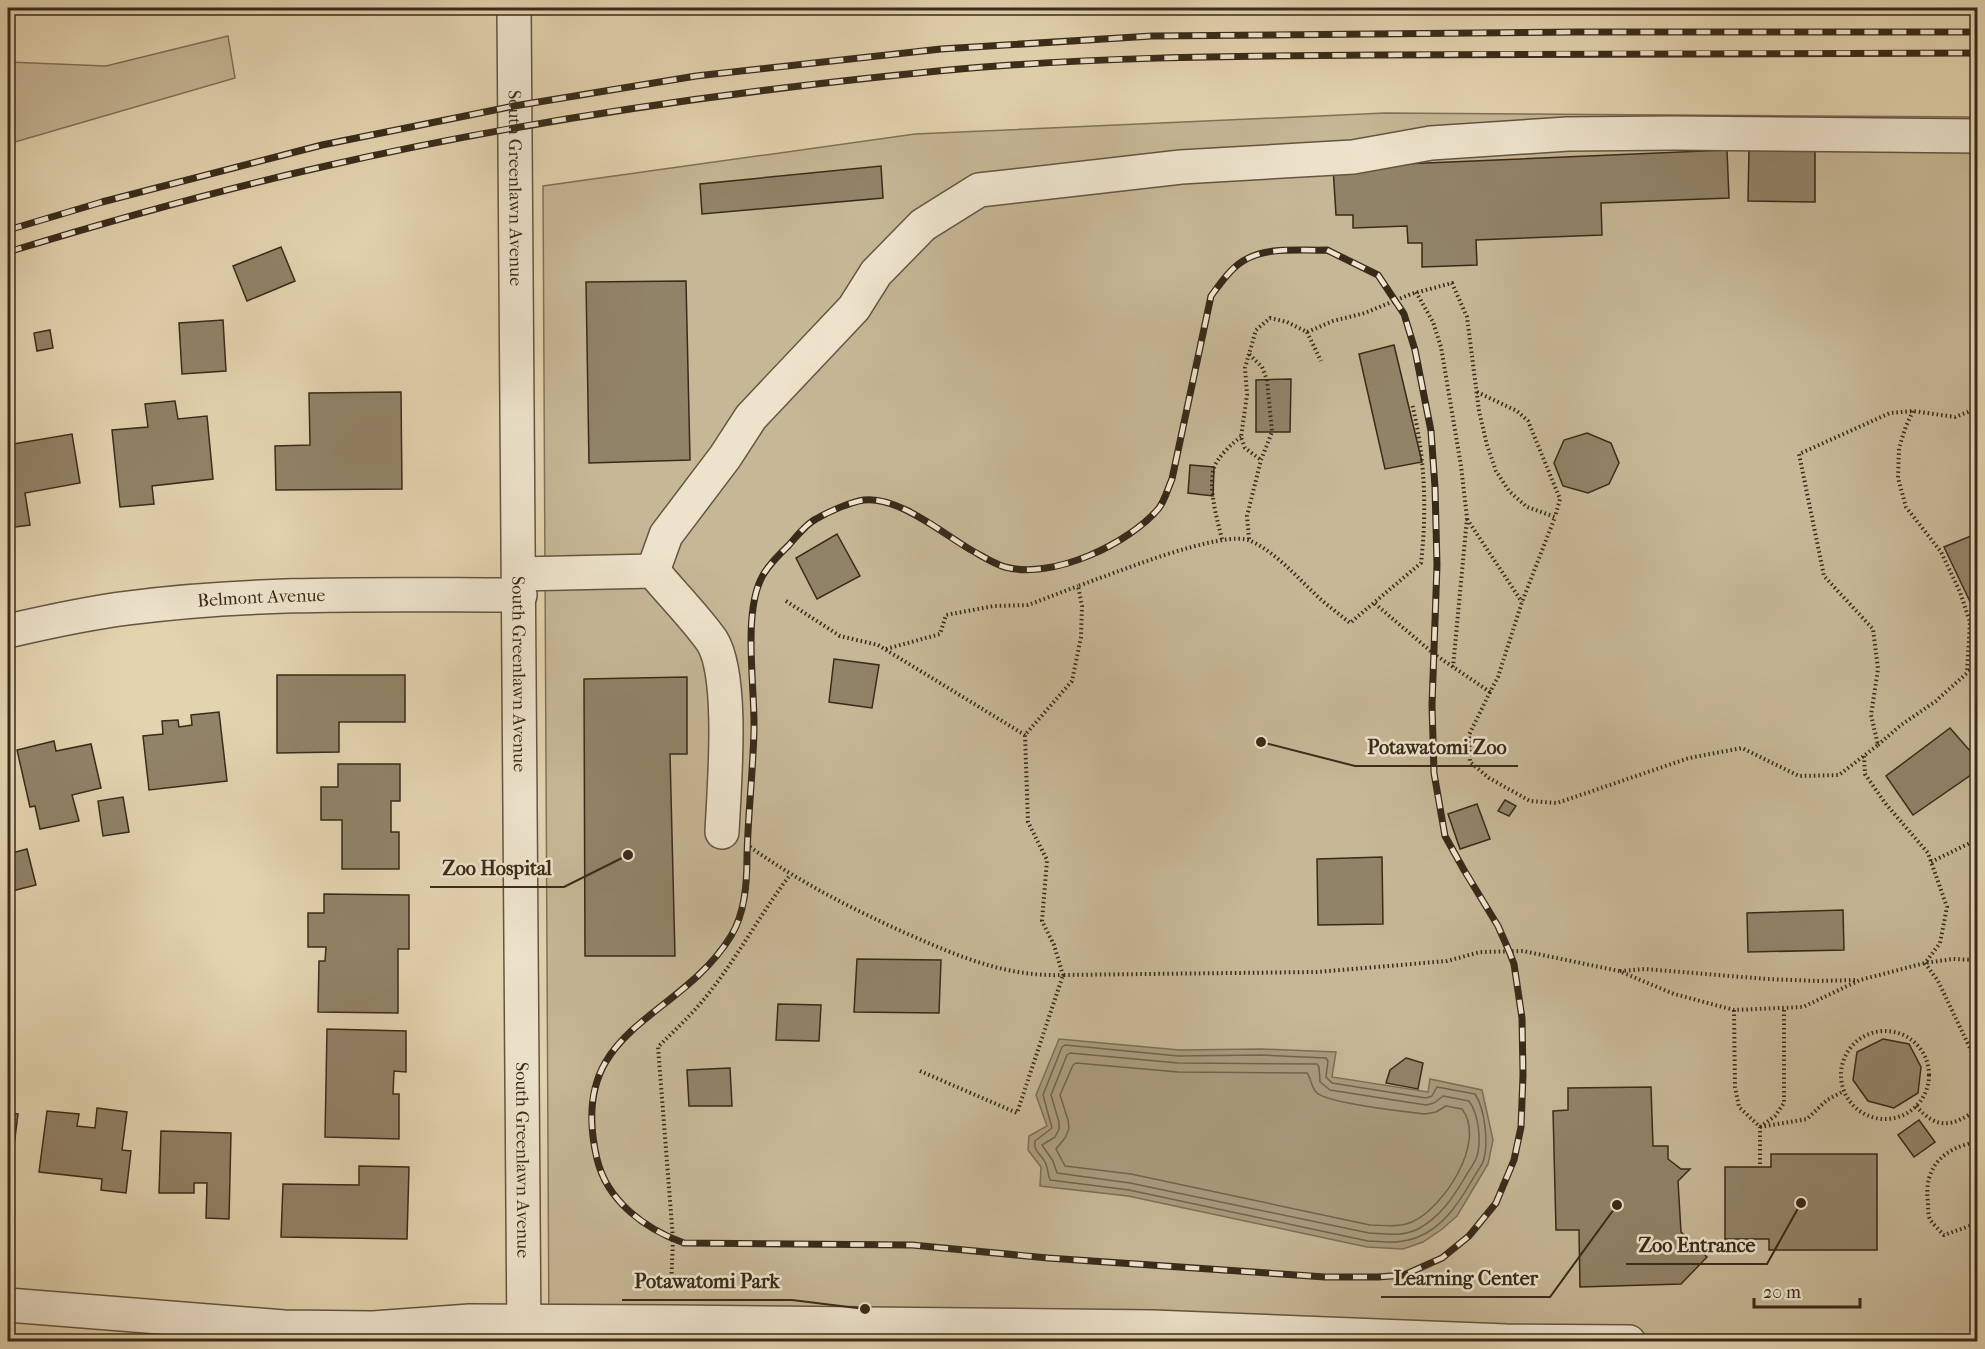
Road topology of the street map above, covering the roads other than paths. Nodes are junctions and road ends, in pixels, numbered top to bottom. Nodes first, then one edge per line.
1 (514, 8) edge
2 (1977, 136) edge
3 (653, 571) junction
4 (519, 584) junction
5 (8, 631) edge
6 (722, 831) road end
7 (8, 1305) edge
8 (524, 1331) edge
9 (1629, 1341) edge

1 - 4 street, South Greenlawn Avenue
2 - 3 street
3 - 4 street, Belmont Avenue
3 - 6 street
4 - 5 street, Belmont Avenue
4 - 8 street, South Greenlawn Avenue
7 - 8 street
8 - 9 street

